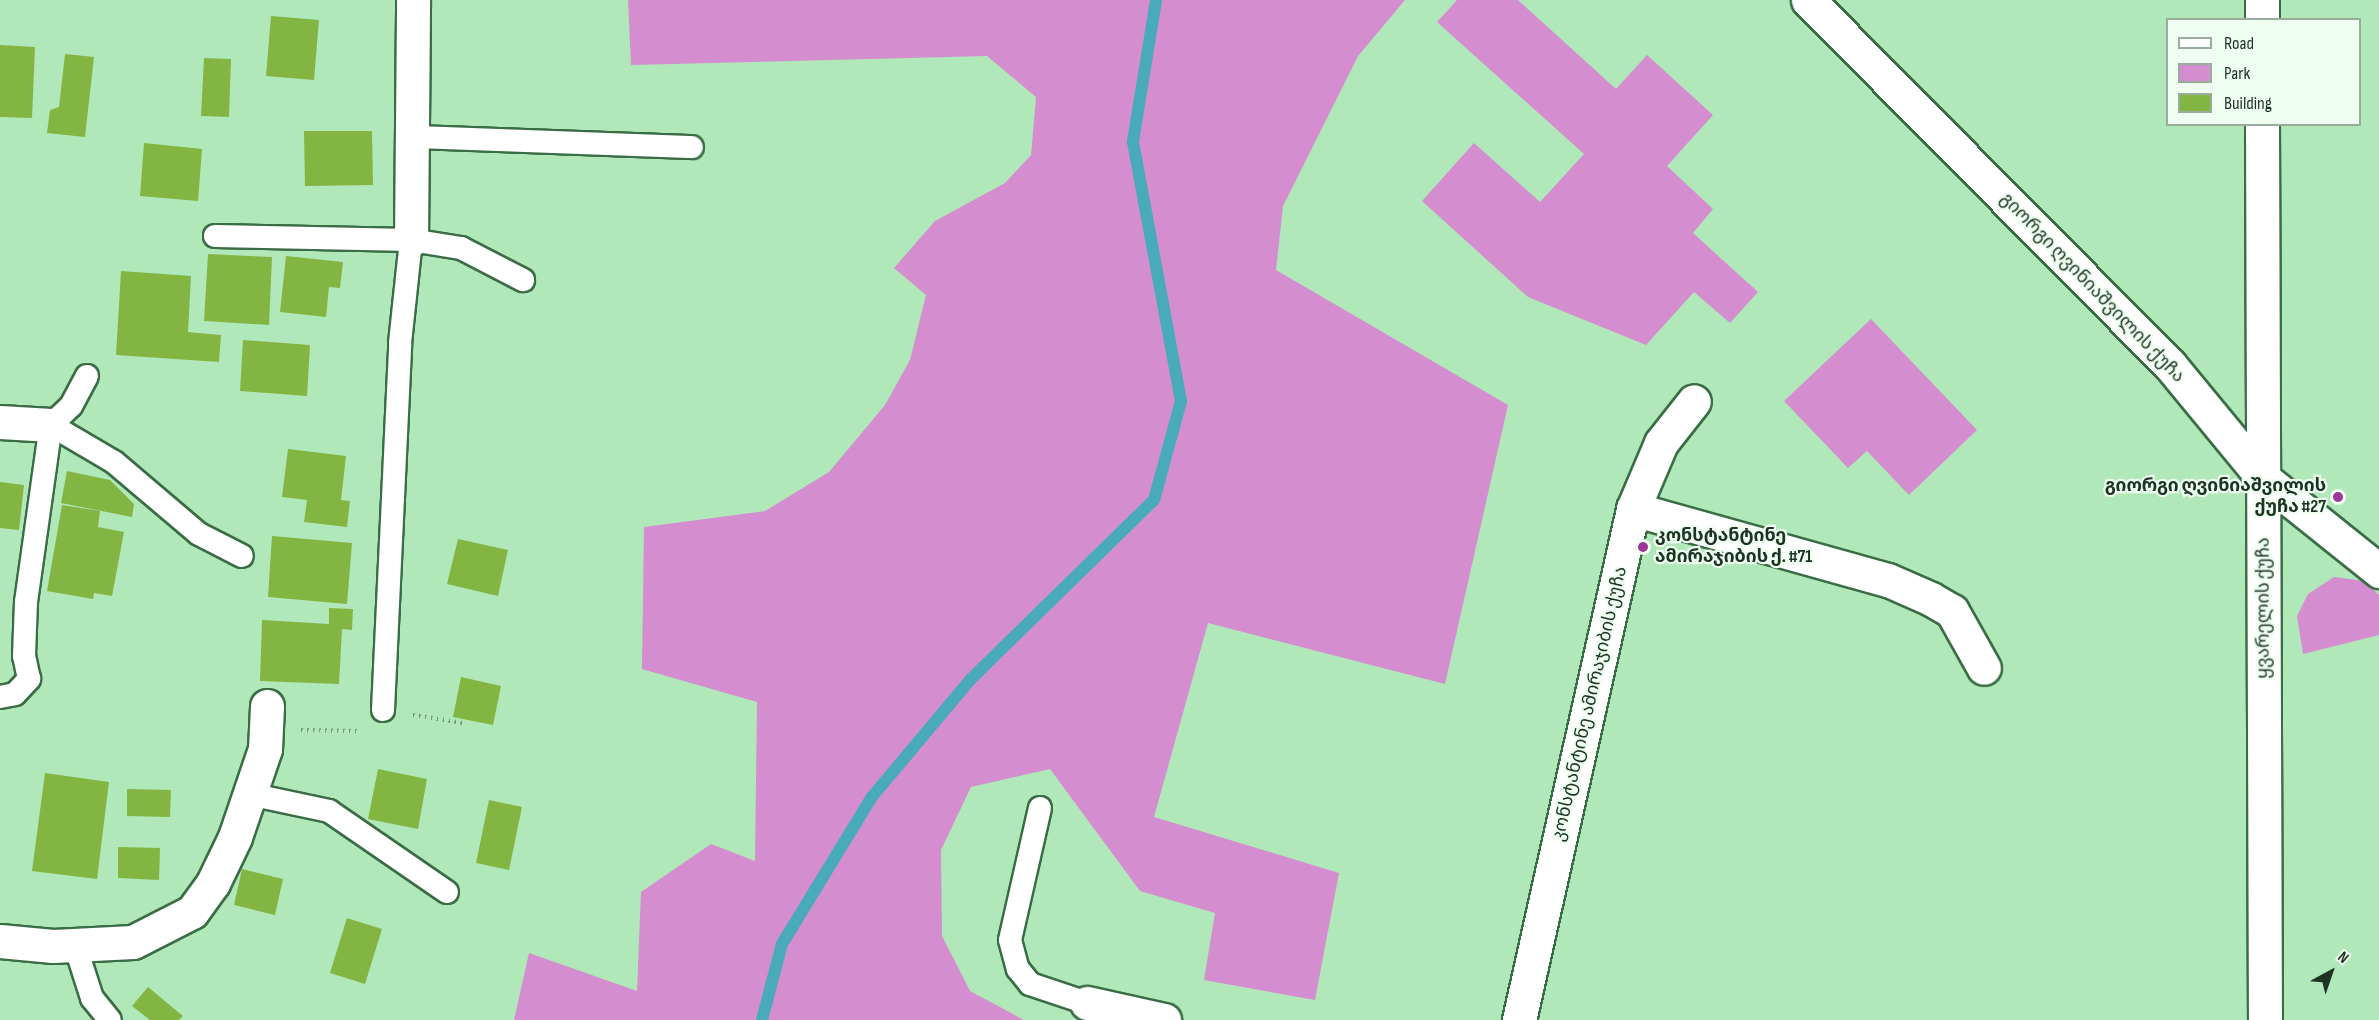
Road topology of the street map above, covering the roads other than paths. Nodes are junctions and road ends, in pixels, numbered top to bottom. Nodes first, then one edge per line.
1 (413, 0) edge
2 (1808, 0) edge
3 (2262, 0) edge
4 (2262, 18) edge
5 (2262, 126) edge
6 (414, 137) junction
7 (692, 147) dead end
8 (215, 236) dead end
9 (411, 240) junction
10 (523, 280) dead end
11 (87, 376) dead end
12 (1694, 401) dead end
13 (0, 422) edge
14 (51, 425) junction
15 (2263, 478) junction
16 (1634, 509) junction
17 (242, 556) dead end
18 (2379, 571) edge
19 (1984, 668) dead end
20 (0, 697) edge
21 (267, 706) dead end
22 (383, 710) road end
23 (249, 794) junction
24 (1040, 808) dead end
25 (447, 892) dead end
26 (0, 941) edge
27 (75, 945) junction
28 (1087, 1003) joint
29 (110, 1020) edge
30 (1164, 1020) edge
31 (1519, 1020) edge
32 (2265, 1020) edge

1 - 6 street
2 - 15 street, გიორგი ღვინიაშვილის ქუჩა
3 - 4 street
5 - 15 street, ყვარელის ქუჩა
6 - 7 lane
6 - 9 street
8 - 9 lane
9 - 10 lane
9 - 22 lane
11 - 14 lane
12 - 16 street, კონსტანტინე ამირაჯიბის ქუჩა
13 - 14 street
14 - 17 lane
14 - 20 lane
15 - 18 street, გიორგი ღვინიაშვილის ქუჩა
15 - 32 street, ყვარელის ქუჩა
16 - 19 street
16 - 31 street, კონსტანტინე ამირაჯიბის ქუჩა
21 - 23 street
23 - 25 lane
23 - 27 street
24 - 28 lane
26 - 27 street
27 - 29 lane
28 - 30 street

